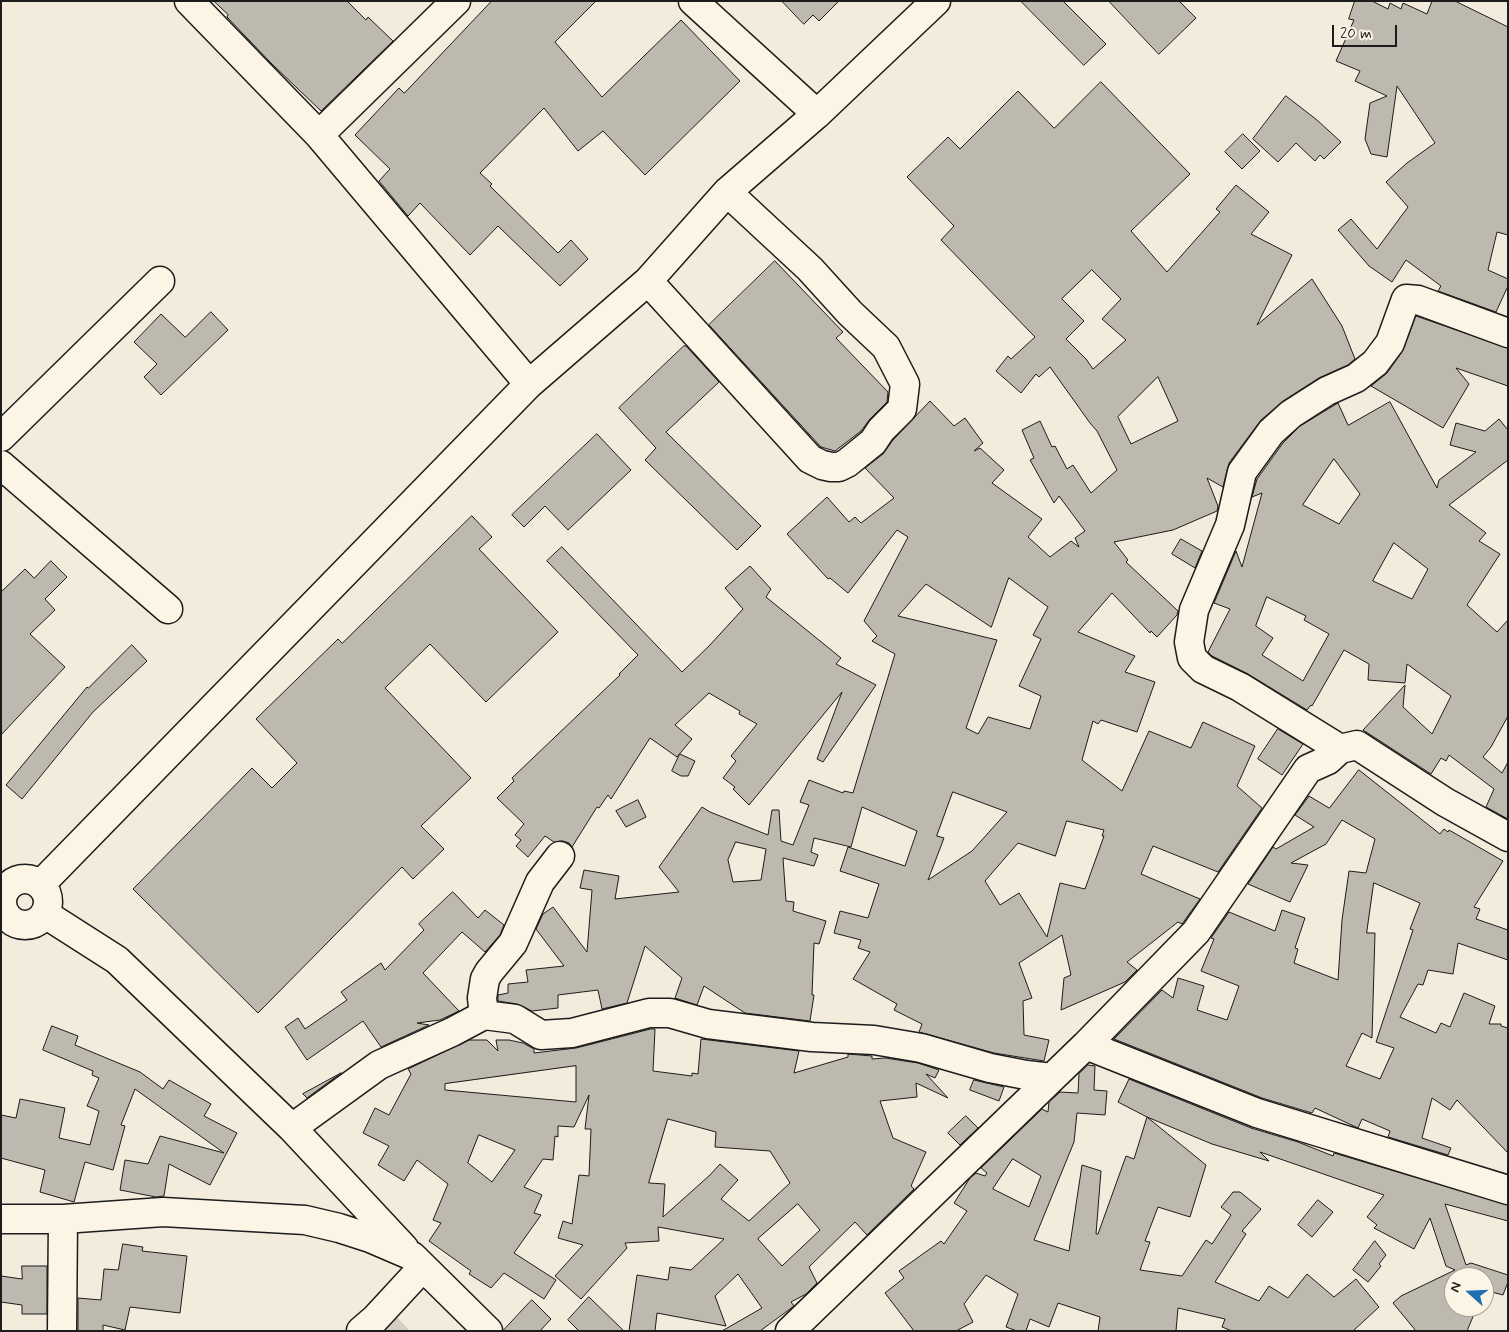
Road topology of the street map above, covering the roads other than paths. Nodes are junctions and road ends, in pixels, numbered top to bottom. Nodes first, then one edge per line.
1 (190, 1) edge
2 (456, 1) edge
3 (693, 1) edge
4 (936, 1) edge
5 (817, 114) junction
6 (320, 135) junction
7 (727, 192) junction
8 (160, 281) dead end
9 (648, 281) junction
10 (1508, 333) edge
11 (529, 384) junction
12 (1, 437) edge
13 (1, 465) edge
14 (168, 608) dead end
15 (1340, 749) junction
16 (1508, 837) edge
17 (560, 856) dead end
18 (40, 885) junction
19 (1, 906) edge
20 (45, 914) junction
21 (484, 1015) junction
22 (1086, 1045) junction
23 (1052, 1078) junction
24 (292, 1128) junction
25 (1508, 1190) edge
26 (1, 1219) edge
27 (63, 1220) junction
28 (417, 1261) junction
29 (62, 1331) edge
30 (361, 1331) edge
31 (488, 1331) edge
32 (790, 1331) edge

1 - 6 street
2 - 6 street
3 - 5 street
4 - 5 street
5 - 7 street
6 - 11 street
7 - 9 street
7 - 9 street
8 - 12 street
9 - 11 street
10 - 15 street
11 - 18 street
13 - 14 street
15 - 16 street
15 - 22 street
17 - 21 street
18 - 19 street
18 - 20 street
19 - 20 street
20 - 24 street
21 - 23 street
21 - 24 street
22 - 23 street
22 - 25 street
23 - 32 street
24 - 28 street
26 - 27 street
27 - 28 street
27 - 29 street
28 - 30 street
28 - 31 street

